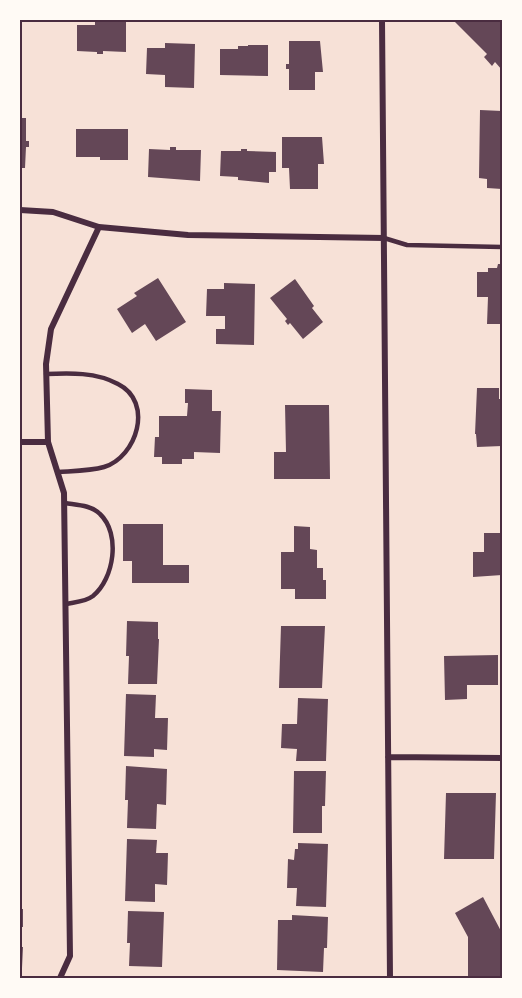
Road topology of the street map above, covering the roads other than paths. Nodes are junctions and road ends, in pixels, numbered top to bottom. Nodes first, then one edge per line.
1 (382, 20) edge
2 (20, 210) edge
3 (99, 227) junction
4 (384, 238) junction
5 (502, 247) edge
6 (46, 374) junction
7 (20, 442) edge
8 (48, 442) junction
9 (58, 472) junction
10 (65, 503) junction
11 (66, 604) junction
12 (388, 757) junction
13 (502, 758) edge
14 (60, 978) edge
15 (390, 978) edge

1 - 4 street
2 - 3 street
3 - 4 street
3 - 6 street
4 - 5 lane
4 - 12 street
6 - 8 street
6 - 9 lane
7 - 8 street
8 - 9 street
9 - 10 street
10 - 11 street
10 - 11 lane
11 - 14 street
12 - 13 street
12 - 15 street

